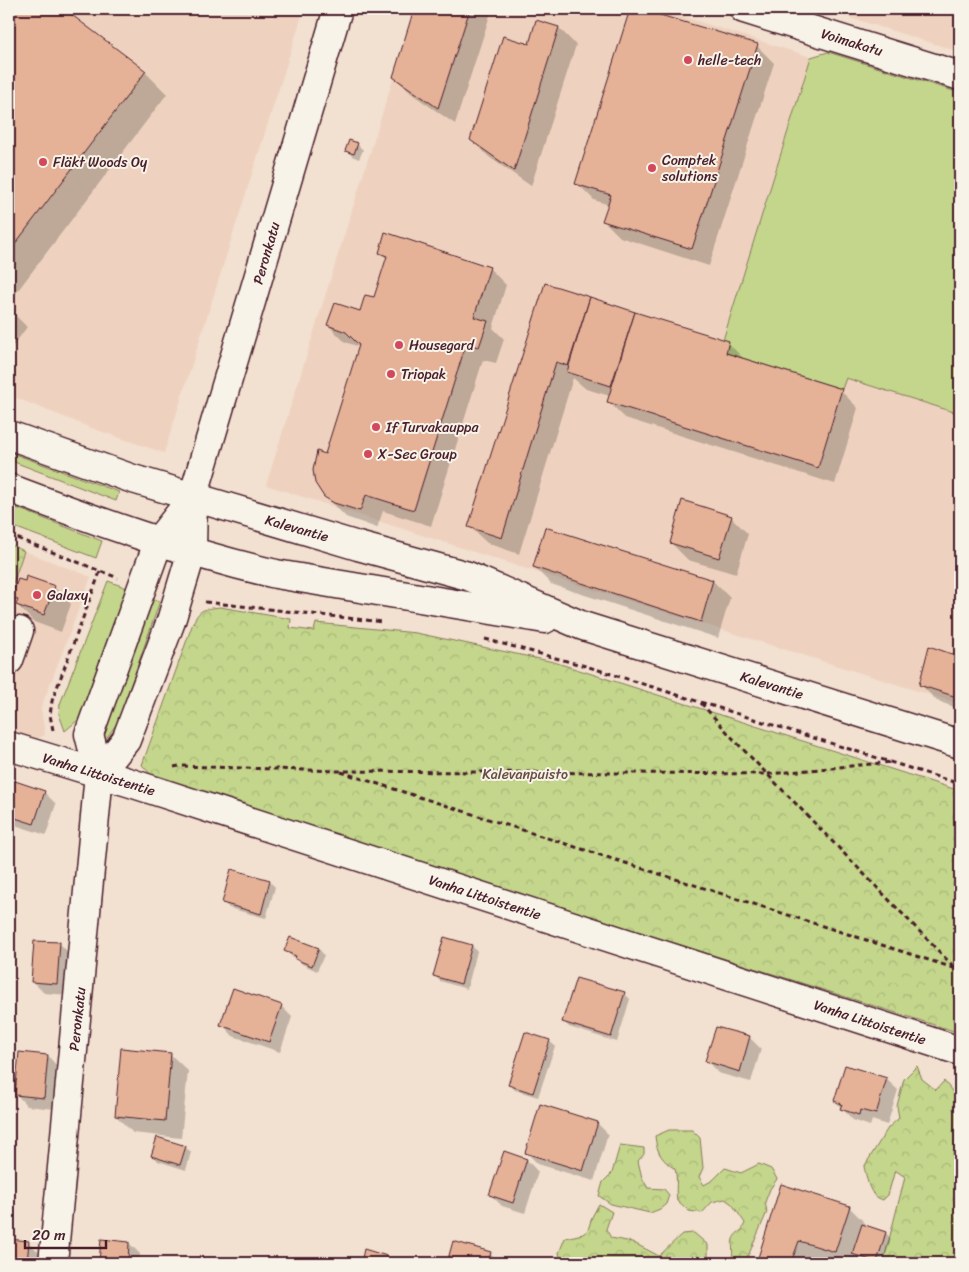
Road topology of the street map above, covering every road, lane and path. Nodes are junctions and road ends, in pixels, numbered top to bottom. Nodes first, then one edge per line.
1 (338, 9) edge
2 (744, 9) edge
3 (960, 76) edge
4 (9, 435) edge
5 (9, 488) edge
6 (193, 497) junction
7 (9, 535) edge
8 (159, 540) junction
9 (192, 551) junction
10 (100, 572) junction
11 (143, 586) junction
12 (179, 598) junction
13 (385, 622) dead end
14 (583, 626) junction
15 (19, 631) dead end
16 (479, 638) dead end
17 (9, 660) edge
18 (701, 703) junction
19 (960, 744) edge
20 (9, 746) edge
21 (49, 758) junction
22 (893, 762) junction
23 (169, 768) dead end
24 (338, 770) junction
25 (99, 774) junction
26 (768, 774) junction
27 (960, 784) edge
28 (960, 964) edge
29 (955, 968) junction
30 (960, 970) edge
31 (960, 1051) edge
32 (54, 1263) edge

1 - 6 street, Peronkatu
2 - 3 street, Voimakatu
4 - 6 street, Kalevantie
5 - 8 street, Kalevantie
6 - 8 street, Peronkatu
6 - 9 street, Peronkatu
6 - 14 street, Kalevantie
7 - 10 path
8 - 9 street, Kalevantie
8 - 11 street, Peronkatu
9 - 12 street, Peronkatu
9 - 14 street, Kalevantie
10 - 11 path
10 - 21 path
11 - 25 street, Peronkatu
12 - 13 path
12 - 25 street, Peronkatu
14 - 19 street, Kalevantie
15 - 17 street
16 - 18 path
18 - 22 path
18 - 26 path
20 - 21 street, Vanha Littoistentie
21 - 25 street, Vanha Littoistentie
22 - 26 path
22 - 27 path
23 - 24 path
24 - 26 path
24 - 29 path
25 - 31 street, Vanha Littoistentie
25 - 32 street, Peronkatu
26 - 29 path
28 - 29 path
29 - 30 path

